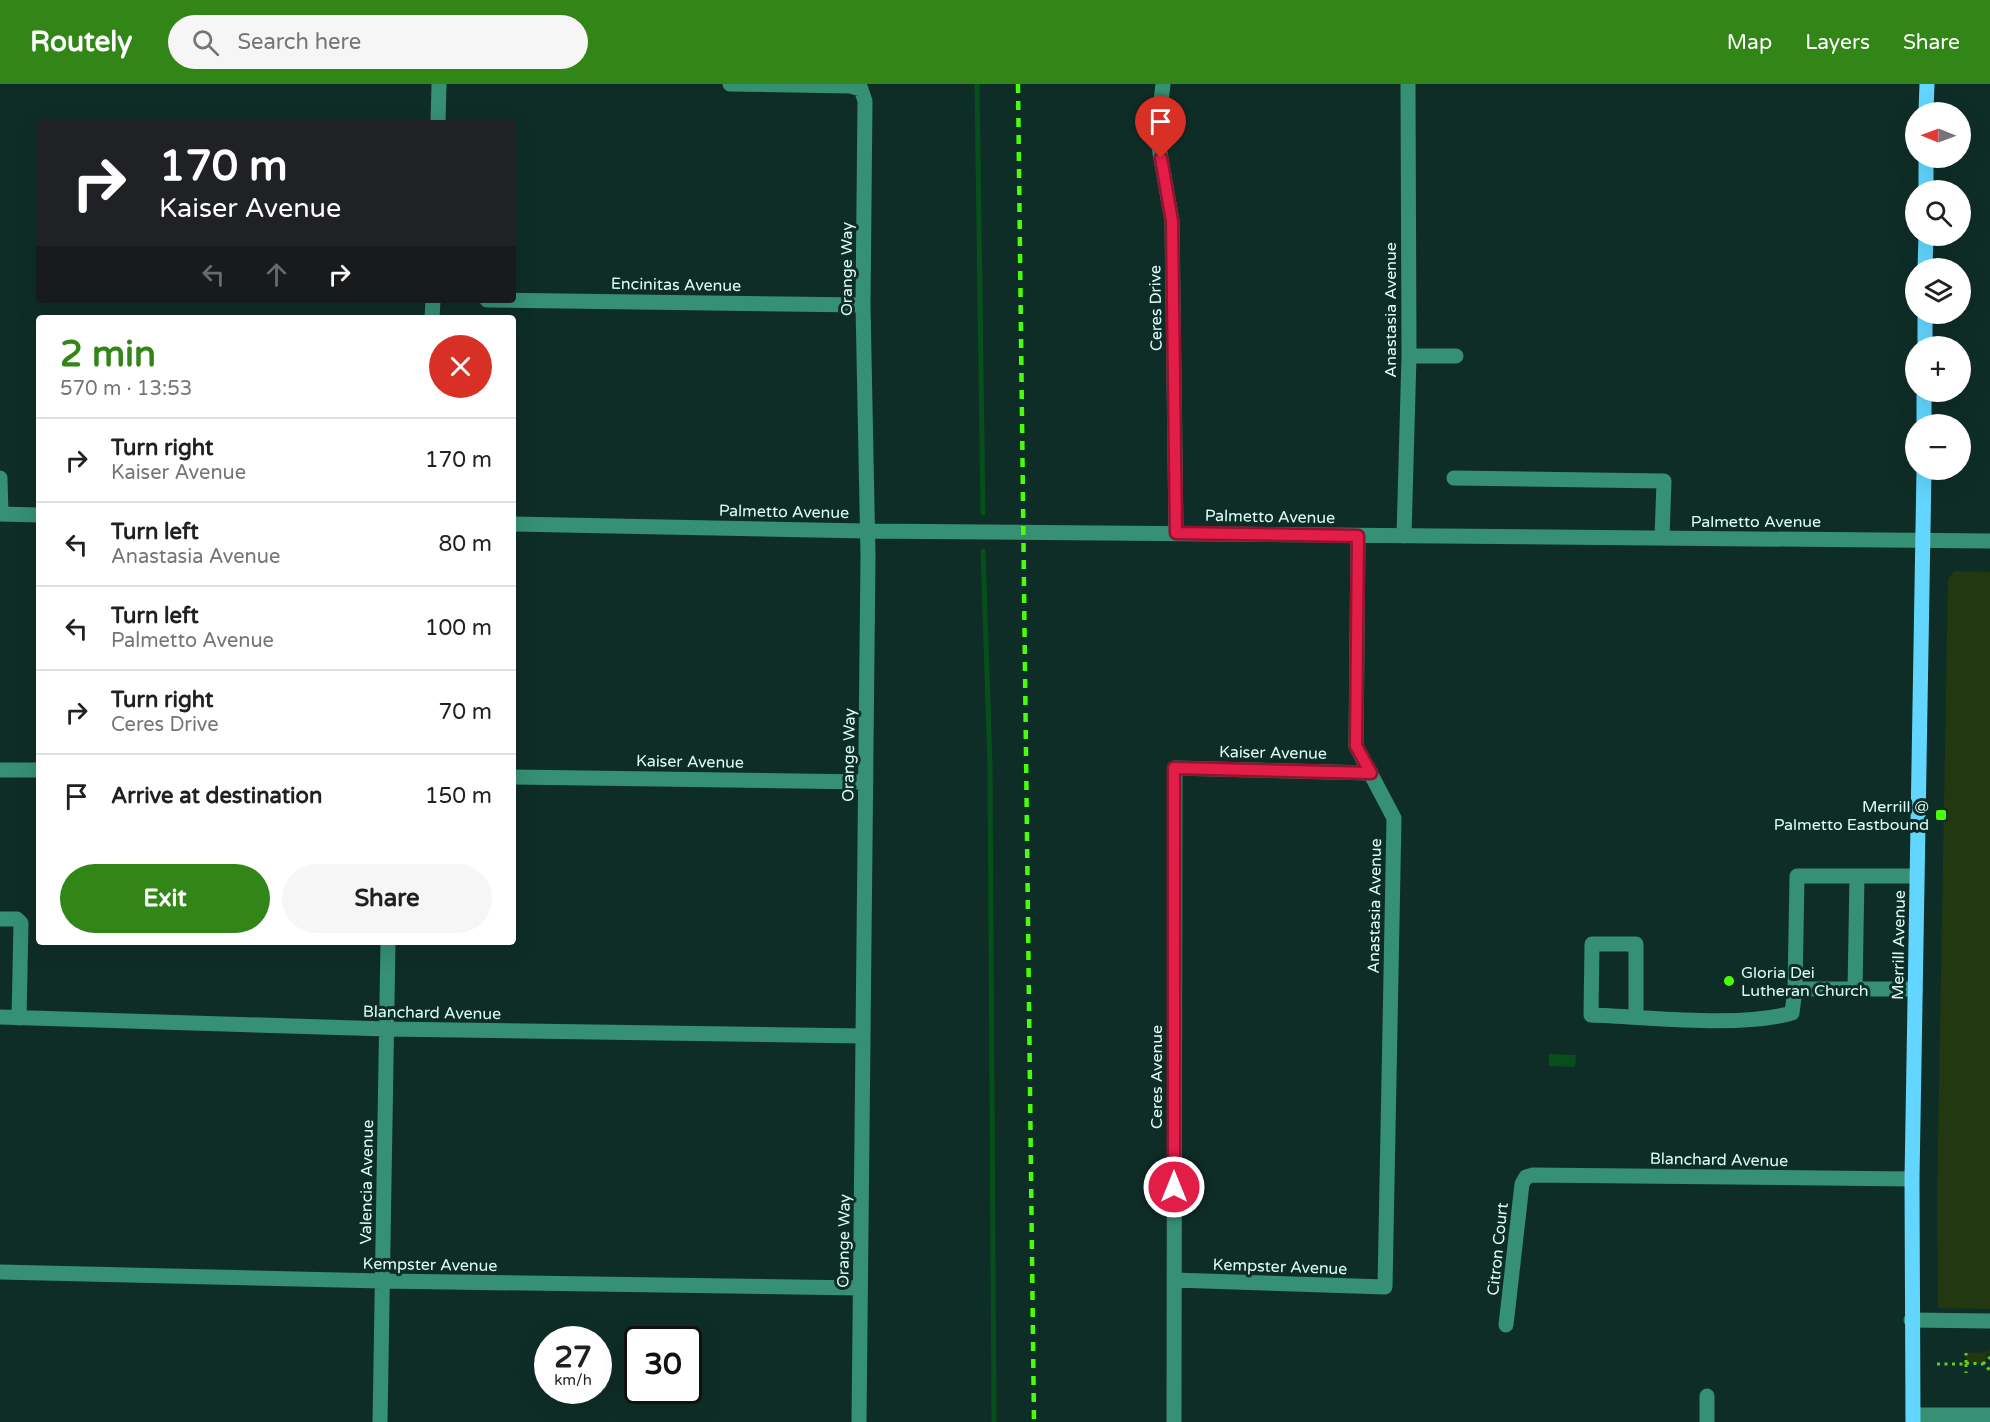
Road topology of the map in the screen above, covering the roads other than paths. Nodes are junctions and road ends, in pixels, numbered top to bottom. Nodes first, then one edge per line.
1 (439, 84) edge
2 (730, 84) edge
3 (1163, 84) edge
4 (1408, 84) edge
5 (1927, 84) edge
6 (1926, 102) edge
7 (438, 120) edge
8 (516, 300) edge
9 (863, 304) junction
10 (1409, 356) junction
11 (1456, 356) dead end
12 (0, 478) edge
13 (1454, 478) dead end
14 (1924, 480) edge
15 (1, 514) edge
16 (36, 515) edge
17 (516, 524) edge
18 (866, 531) junction
19 (1176, 533) junction
20 (1358, 536) junction
21 (1404, 536) junction
22 (1662, 538) junction
23 (1923, 540) junction
24 (1990, 541) edge
25 (1174, 768) joint
26 (0, 770) edge
27 (36, 770) edge
28 (1371, 773) junction
29 (516, 777) edge
30 (866, 782) junction
31 (1857, 876) junction
32 (1917, 876) junction
33 (0, 919) edge
34 (388, 945) edge
35 (1915, 989) junction
36 (1795, 990) junction
37 (1855, 990) junction
38 (0, 1017) edge
39 (19, 1017) junction
40 (1636, 1017) junction
41 (387, 1029) junction
42 (863, 1036) junction
43 (1526, 1177) joint
44 (1912, 1179) junction
45 (0, 1272) edge
46 (1174, 1280) junction
47 (382, 1281) junction
48 (1385, 1287) joint
49 (860, 1288) junction
50 (1911, 1320) junction
51 (1990, 1321) edge
52 (1506, 1325) dead end
53 (1707, 1396) dead end
54 (1990, 1415) edge
55 (1913, 1419) edge
56 (380, 1422) edge
57 (859, 1422) edge
58 (1174, 1422) edge
59 (1707, 1422) edge

1 - 7 street
2 - 9 street, Orange Way
3 - 19 street, Ceres Drive
4 - 10 street, Anastasia Avenue
5 - 6 main road
8 - 9 street, Encinitas Avenue
9 - 18 street, Orange Way
10 - 11 street
10 - 21 street, Anastasia Avenue
12 - 15 street
13 - 22 street
14 - 23 main road, Merrill Avenue
15 - 16 street
17 - 18 street, Palmetto Avenue
18 - 19 street, Palmetto Avenue
18 - 30 street, Orange Way
19 - 20 street, Palmetto Avenue
20 - 21 street, Palmetto Avenue
20 - 28 street, Anastasia Avenue
21 - 22 street, Palmetto Avenue
22 - 23 street, Palmetto Avenue
23 - 24 street, Palmetto Avenue
23 - 32 main road, Merrill Avenue
25 - 28 street, Kaiser Avenue
25 - 46 street, Ceres Avenue
26 - 27 street
28 - 48 street, Anastasia Avenue
29 - 30 street, Kaiser Avenue
30 - 42 street, Orange Way
31 - 32 street
31 - 36 street
31 - 37 street
32 - 35 main road, Merrill Avenue
33 - 39 street
34 - 41 street, Valencia Avenue
35 - 37 street
35 - 44 main road, Merrill Avenue
36 - 37 street
36 - 40 street
38 - 39 street, Blanchard Avenue
39 - 41 street, Blanchard Avenue
40 - 40 street
41 - 42 street, Blanchard Avenue
41 - 47 street, Valencia Avenue
42 - 49 street, Orange Way
43 - 44 street, Blanchard Avenue
43 - 52 street, Citron Court
44 - 50 main road, Merrill Avenue
45 - 47 street, Kempster Avenue
46 - 48 street, Kempster Avenue
46 - 58 street, Ceres Avenue
47 - 49 street, Kempster Avenue
47 - 56 street, Valencia Avenue
49 - 57 street, Orange Way
50 - 51 street
50 - 55 main road, Merrill Avenue
53 - 59 street
54 - 55 street

